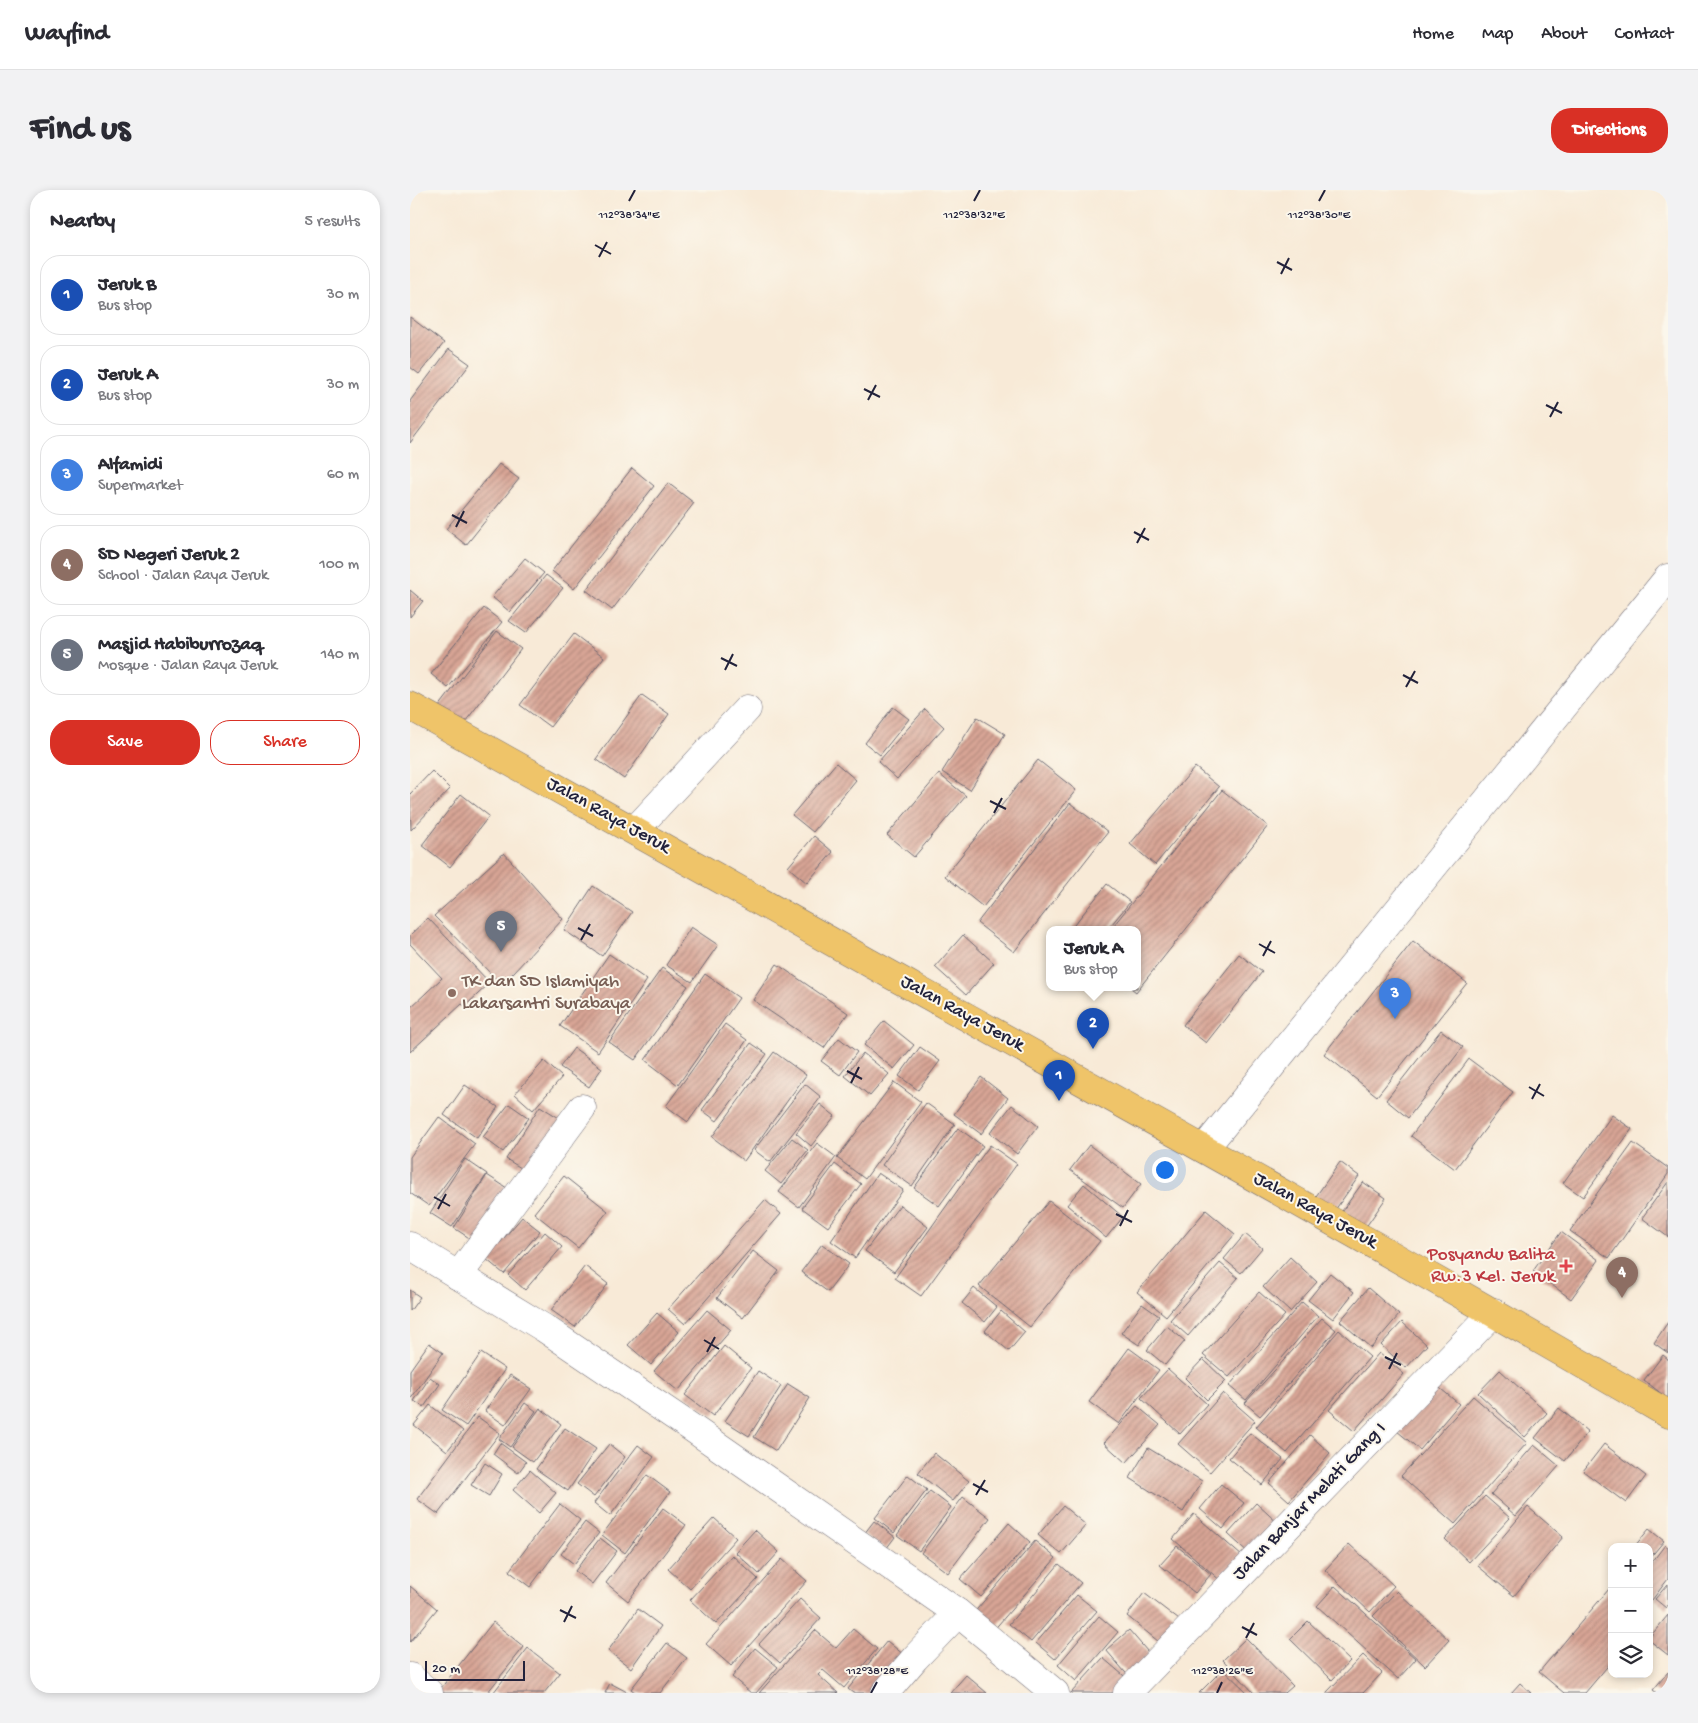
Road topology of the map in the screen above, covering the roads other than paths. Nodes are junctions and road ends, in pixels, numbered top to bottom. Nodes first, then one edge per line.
1 (1668, 578) edge
2 (410, 706) edge
3 (746, 709) dead end
4 (635, 830) junction
5 (582, 1108) dead end
6 (1204, 1148) junction
7 (410, 1246) edge
8 (458, 1276) junction
9 (1494, 1312) junction
10 (1668, 1414) edge
11 (958, 1613) junction
12 (410, 1677) edge
13 (429, 1693) edge
14 (885, 1693) edge
15 (1055, 1693) edge
16 (1128, 1693) edge

1 - 6 street
2 - 4 main road, Jalan Raya Jeruk
3 - 4 street
4 - 6 main road, Jalan Raya Jeruk
5 - 8 street
6 - 9 main road, Jalan Raya Jeruk
7 - 8 street
8 - 11 street
9 - 10 main road, Jalan Raya Jeruk
9 - 16 street, Jalan Banjar Melati Gang I
11 - 14 street
11 - 15 street
12 - 13 street

